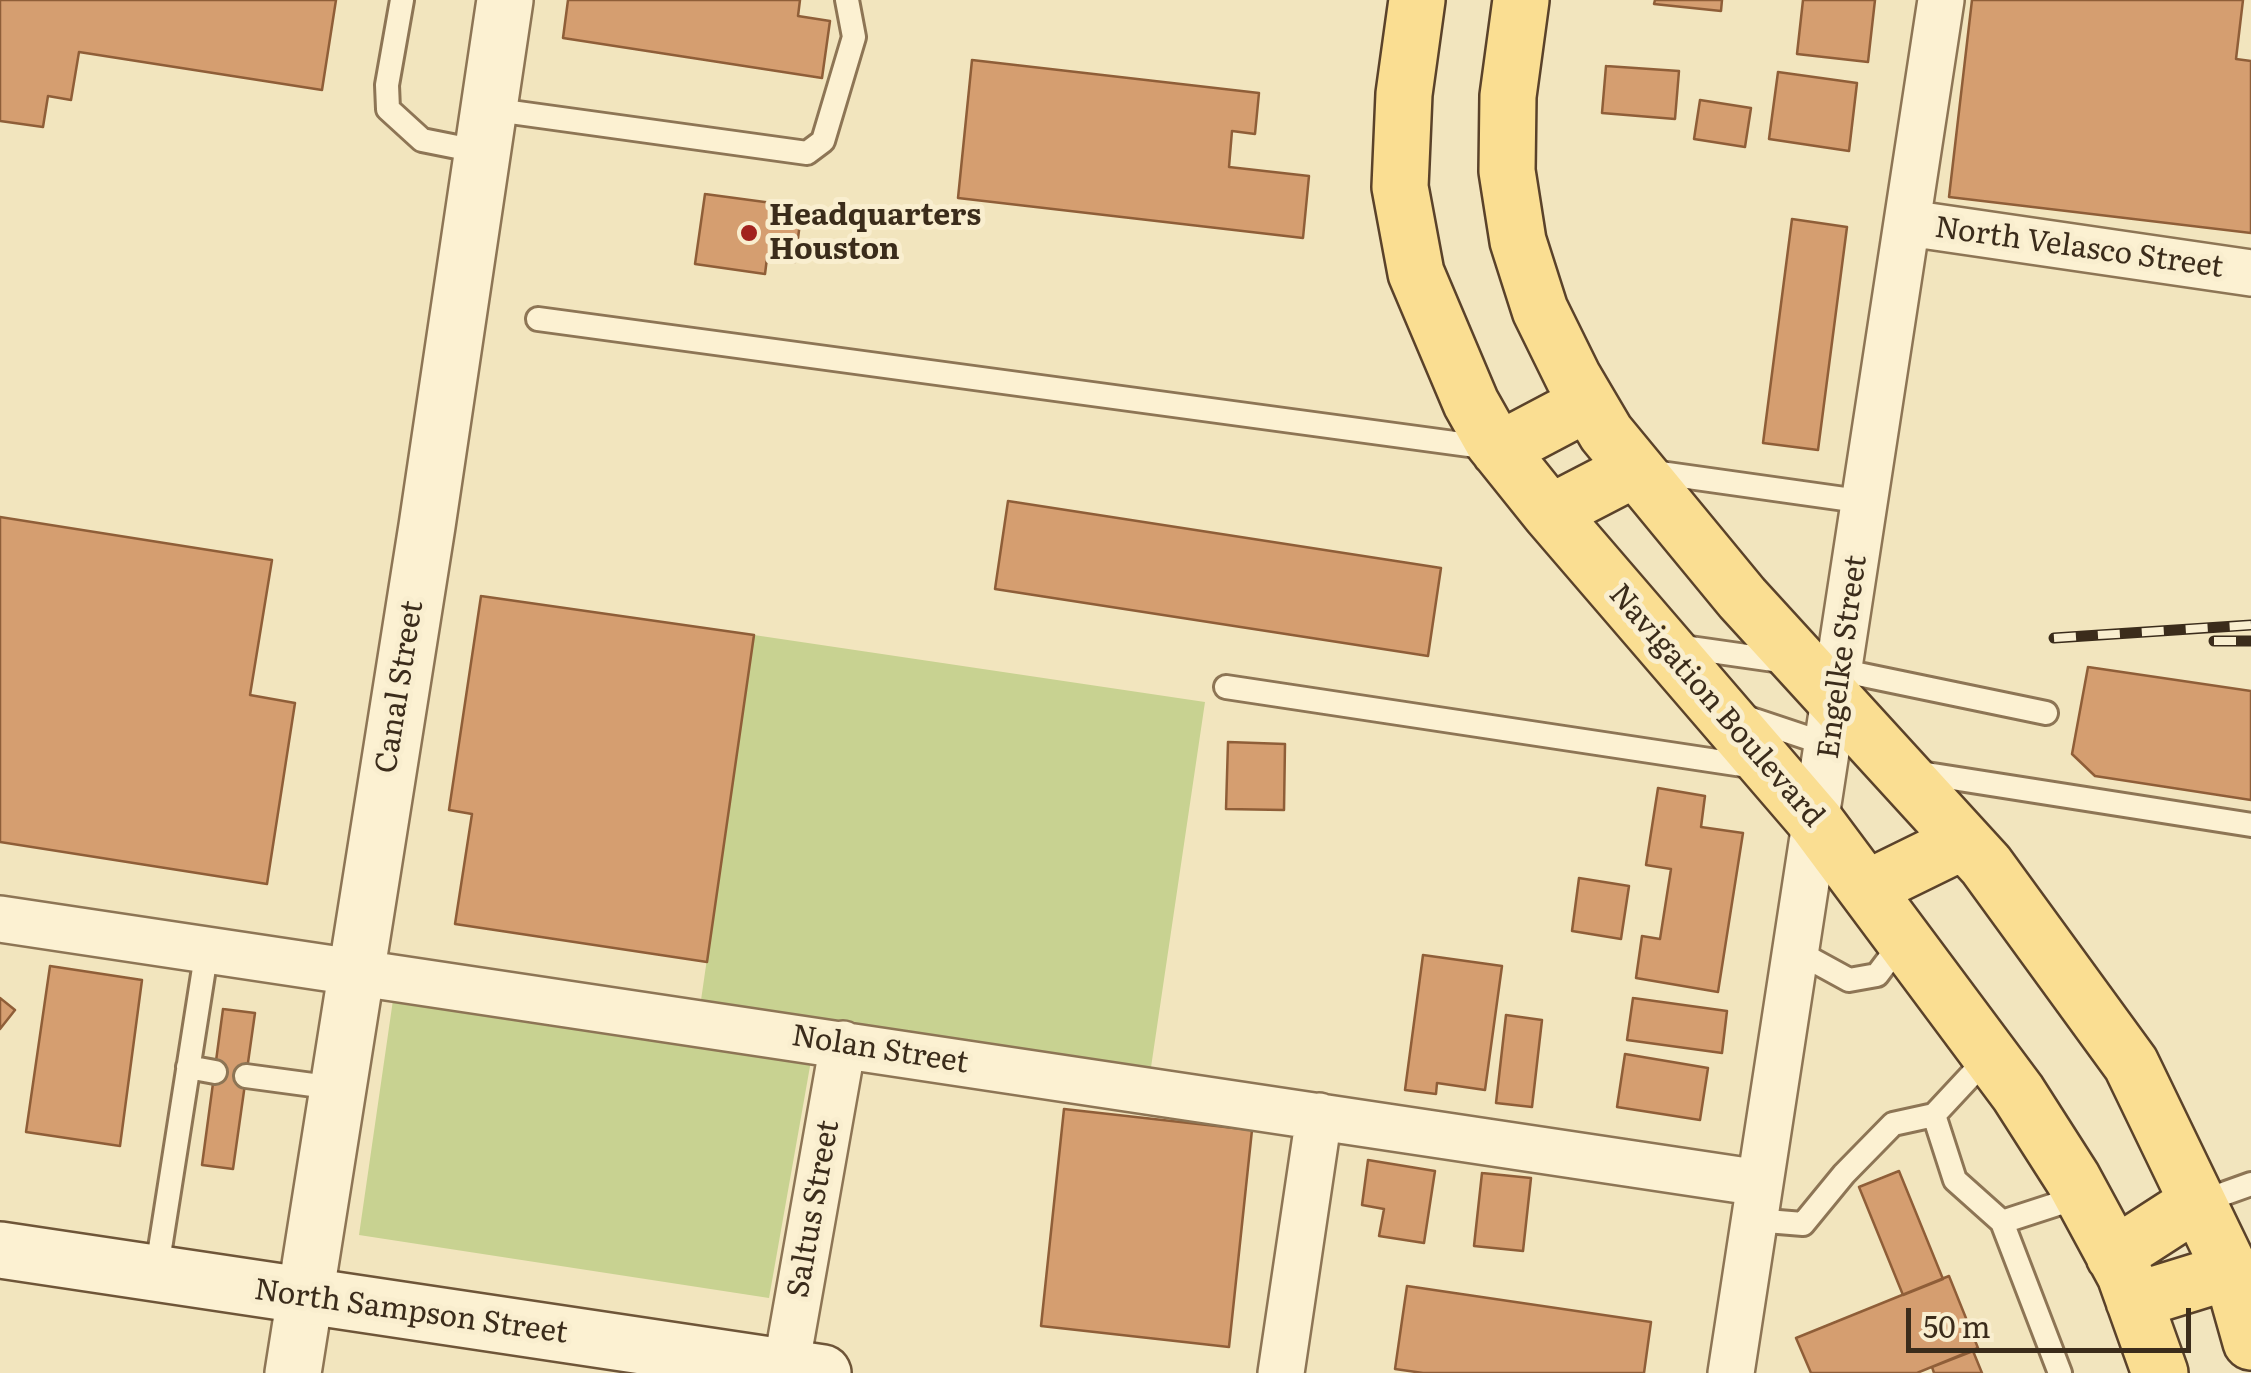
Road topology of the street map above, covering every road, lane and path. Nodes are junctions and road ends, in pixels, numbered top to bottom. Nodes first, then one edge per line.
1 (402, 0) edge
2 (505, 0) edge
3 (847, 0) edge
4 (1417, 0) edge
5 (1521, 0) edge
6 (1942, 0) edge
7 (485, 130) junction
8 (1908, 223) junction
9 (2251, 273) edge
10 (538, 319) dead end
11 (1588, 403) junction
12 (1499, 450) junction
13 (1635, 469) junction
14 (1866, 502) junction
15 (1550, 513) junction
16 (1663, 644) junction
17 (1226, 687) dead end
18 (1827, 695) junction
19 (1717, 707) junction
20 (2046, 714) dead end
21 (1774, 770) junction
22 (1900, 770) junction
23 (1816, 822) junction
24 (2251, 825) edge
25 (1964, 840) junction
26 (1866, 889) junction
27 (0, 918) edge
28 (1904, 939) junction
29 (207, 949) junction
30 (1796, 951) junction
31 (354, 970) junction
32 (843, 1044) junction
33 (1991, 1055) junction
34 (188, 1067) junction
35 (215, 1072) dead end
36 (246, 1076) dead end
37 (336, 1088) junction
38 (1934, 1115) junction
39 (1319, 1116) junction
40 (2251, 1184) edge
41 (2082, 1196) junction
42 (1757, 1202) junction
43 (2196, 1204) junction
44 (2002, 1222) junction
45 (0, 1250) edge
46 (2241, 1270) edge
47 (156, 1274) junction
48 (2124, 1278) junction
49 (304, 1297) junction
50 (2251, 1342) edge
51 (798, 1371) edge
52 (293, 1373) edge
53 (1282, 1373) edge
54 (1731, 1373) edge
55 (2060, 1373) edge
56 (2160, 1373) edge

1 - 7 lane
2 - 7 street, Canal Street
3 - 7 lane
4 - 12 main road, Navigation Boulevard
5 - 11 main road
6 - 8 street, Engelke Street
7 - 31 street, Canal Street
8 - 9 street, North Velasco Street
8 - 14 street, Engelke Street
10 - 12 lane
11 - 12 main road
11 - 13 main road
12 - 15 main road, Navigation Boulevard
13 - 14 lane
13 - 15 main road
13 - 18 main road
14 - 18 street, Engelke Street
15 - 16 main road, Navigation Boulevard
16 - 18 lane
16 - 19 main road, Navigation Boulevard
17 - 21 lane
18 - 19 lane
18 - 20 lane
18 - 22 main road
18 - 23 street, Engelke Street
19 - 21 main road, Navigation Boulevard
21 - 23 main road, Navigation Boulevard
22 - 24 lane
22 - 25 main road
23 - 26 main road, Navigation Boulevard
23 - 30 street, Engelke Street
25 - 26 main road
25 - 43 main road
26 - 28 main road, Navigation Boulevard
27 - 29 street, Nolan Street
28 - 30 lane
28 - 33 main road, Navigation Boulevard
29 - 31 street, Nolan Street
29 - 34 lane
30 - 42 street, Engelke Street
31 - 32 street, Nolan Street
31 - 37 street, Canal Street
32 - 39 street, Nolan Street
32 - 51 street, Saltus Street
33 - 38 lane
33 - 41 main road, Navigation Boulevard
34 - 35 lane
34 - 47 lane
36 - 37 lane
37 - 49 street, Canal Street
38 - 42 lane
38 - 44 lane
39 - 42 street, Nolan Street
39 - 53 street
40 - 43 lane
41 - 44 lane
41 - 48 main road, Navigation Boulevard
42 - 54 street, Engelke Street
43 - 46 main road
43 - 48 main road
44 - 55 lane
45 - 47 street, North Sampson Street
46 - 48 main road
46 - 50 main road
47 - 49 street, North Sampson Street
48 - 56 main road, Navigation Boulevard
49 - 51 street, North Sampson Street
49 - 52 street, Canal Street

